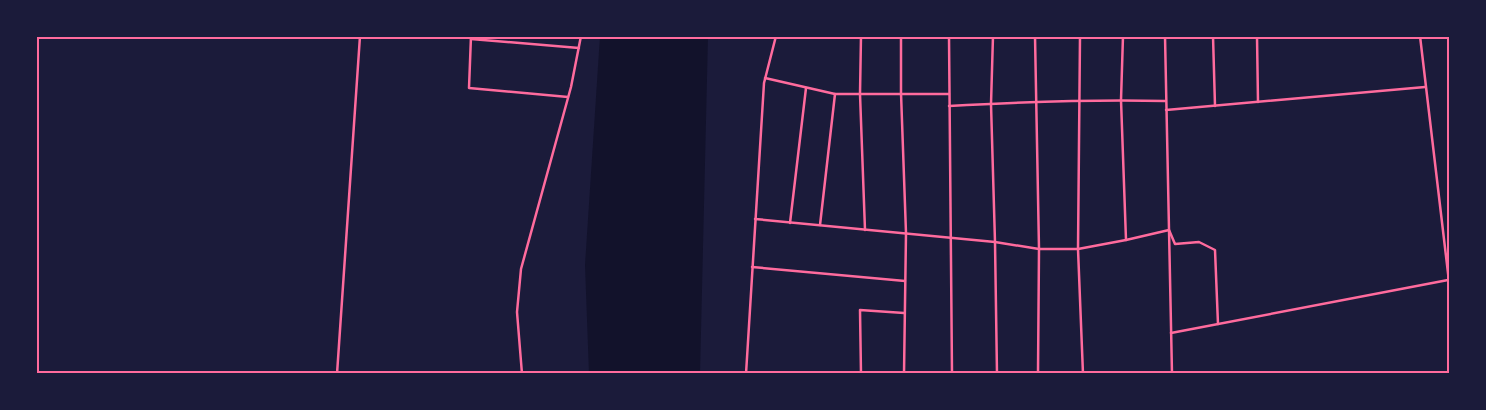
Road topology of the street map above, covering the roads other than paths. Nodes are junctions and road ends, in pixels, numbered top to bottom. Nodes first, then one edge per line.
1 (360, 36) edge
2 (581, 36) edge
3 (776, 36) edge
4 (861, 36) edge
5 (901, 36) edge
6 (949, 36) edge
7 (993, 36) edge
8 (1035, 36) edge
9 (1080, 36) edge
10 (1123, 36) edge
11 (1165, 36) edge
12 (1213, 36) edge
13 (1257, 36) edge
14 (1420, 36) edge
15 (471, 38) edge
16 (579, 48) junction
17 (765, 78) junction
18 (1425, 87) junction
19 (806, 88) junction
20 (901, 93) junction
21 (835, 94) junction
22 (860, 94) junction
23 (949, 94) junction
24 (568, 98) junction
25 (1121, 100) junction
26 (1081, 101) junction
27 (1036, 102) junction
28 (1166, 102) junction
29 (1258, 102) junction
30 (991, 104) junction
31 (949, 106) junction
32 (1215, 106) junction
33 (1166, 110) junction
34 (755, 219) junction
35 (790, 223) junction
36 (820, 225) junction
37 (866, 230) junction
38 (1169, 230) junction
39 (906, 233) junction
40 (951, 237) junction
41 (1126, 240) junction
42 (995, 242) junction
43 (1039, 249) junction
44 (1078, 249) junction
45 (752, 267) junction
46 (1449, 273) edge
47 (1448, 280) junction
48 (905, 281) junction
49 (1450, 290) edge
50 (905, 313) junction
51 (1218, 324) junction
52 (1171, 333) junction
53 (337, 374) edge
54 (522, 374) edge
55 (746, 374) edge
56 (860, 374) edge
57 (904, 374) edge
58 (952, 374) edge
59 (997, 374) edge
60 (1038, 374) edge
61 (1083, 374) edge
62 (1172, 374) edge

1 - 53 street
2 - 16 street
3 - 17 street
4 - 22 street
5 - 20 street
6 - 23 street
7 - 30 street
8 - 27 street
9 - 26 street
10 - 25 street
11 - 28 street
12 - 32 street
13 - 29 street
14 - 18 street
15 - 16 street
15 - 24 street
16 - 24 street
17 - 19 street
17 - 34 street
18 - 29 street
18 - 46 street
19 - 21 street
19 - 35 street
20 - 22 street
20 - 23 street
20 - 39 street
21 - 22 street
21 - 36 street
22 - 37 street
23 - 31 street
24 - 54 street
25 - 26 street
25 - 28 street
25 - 41 street
26 - 27 street
26 - 44 street
27 - 30 street
27 - 43 street
28 - 33 street
29 - 32 street
30 - 31 street
30 - 42 street
31 - 40 street
32 - 33 street
33 - 38 street
34 - 35 street
34 - 45 street
35 - 36 street
36 - 37 street
37 - 39 street
38 - 41 street
38 - 51 street
38 - 52 street
39 - 40 street
39 - 48 street
40 - 42 street
40 - 58 street
41 - 44 street
42 - 43 street
42 - 59 street
43 - 44 street
43 - 60 street
44 - 61 street
45 - 48 street
45 - 55 street
46 - 47 street
47 - 49 street
47 - 51 street
48 - 50 street
50 - 56 street
50 - 57 street
51 - 52 street
52 - 62 street

